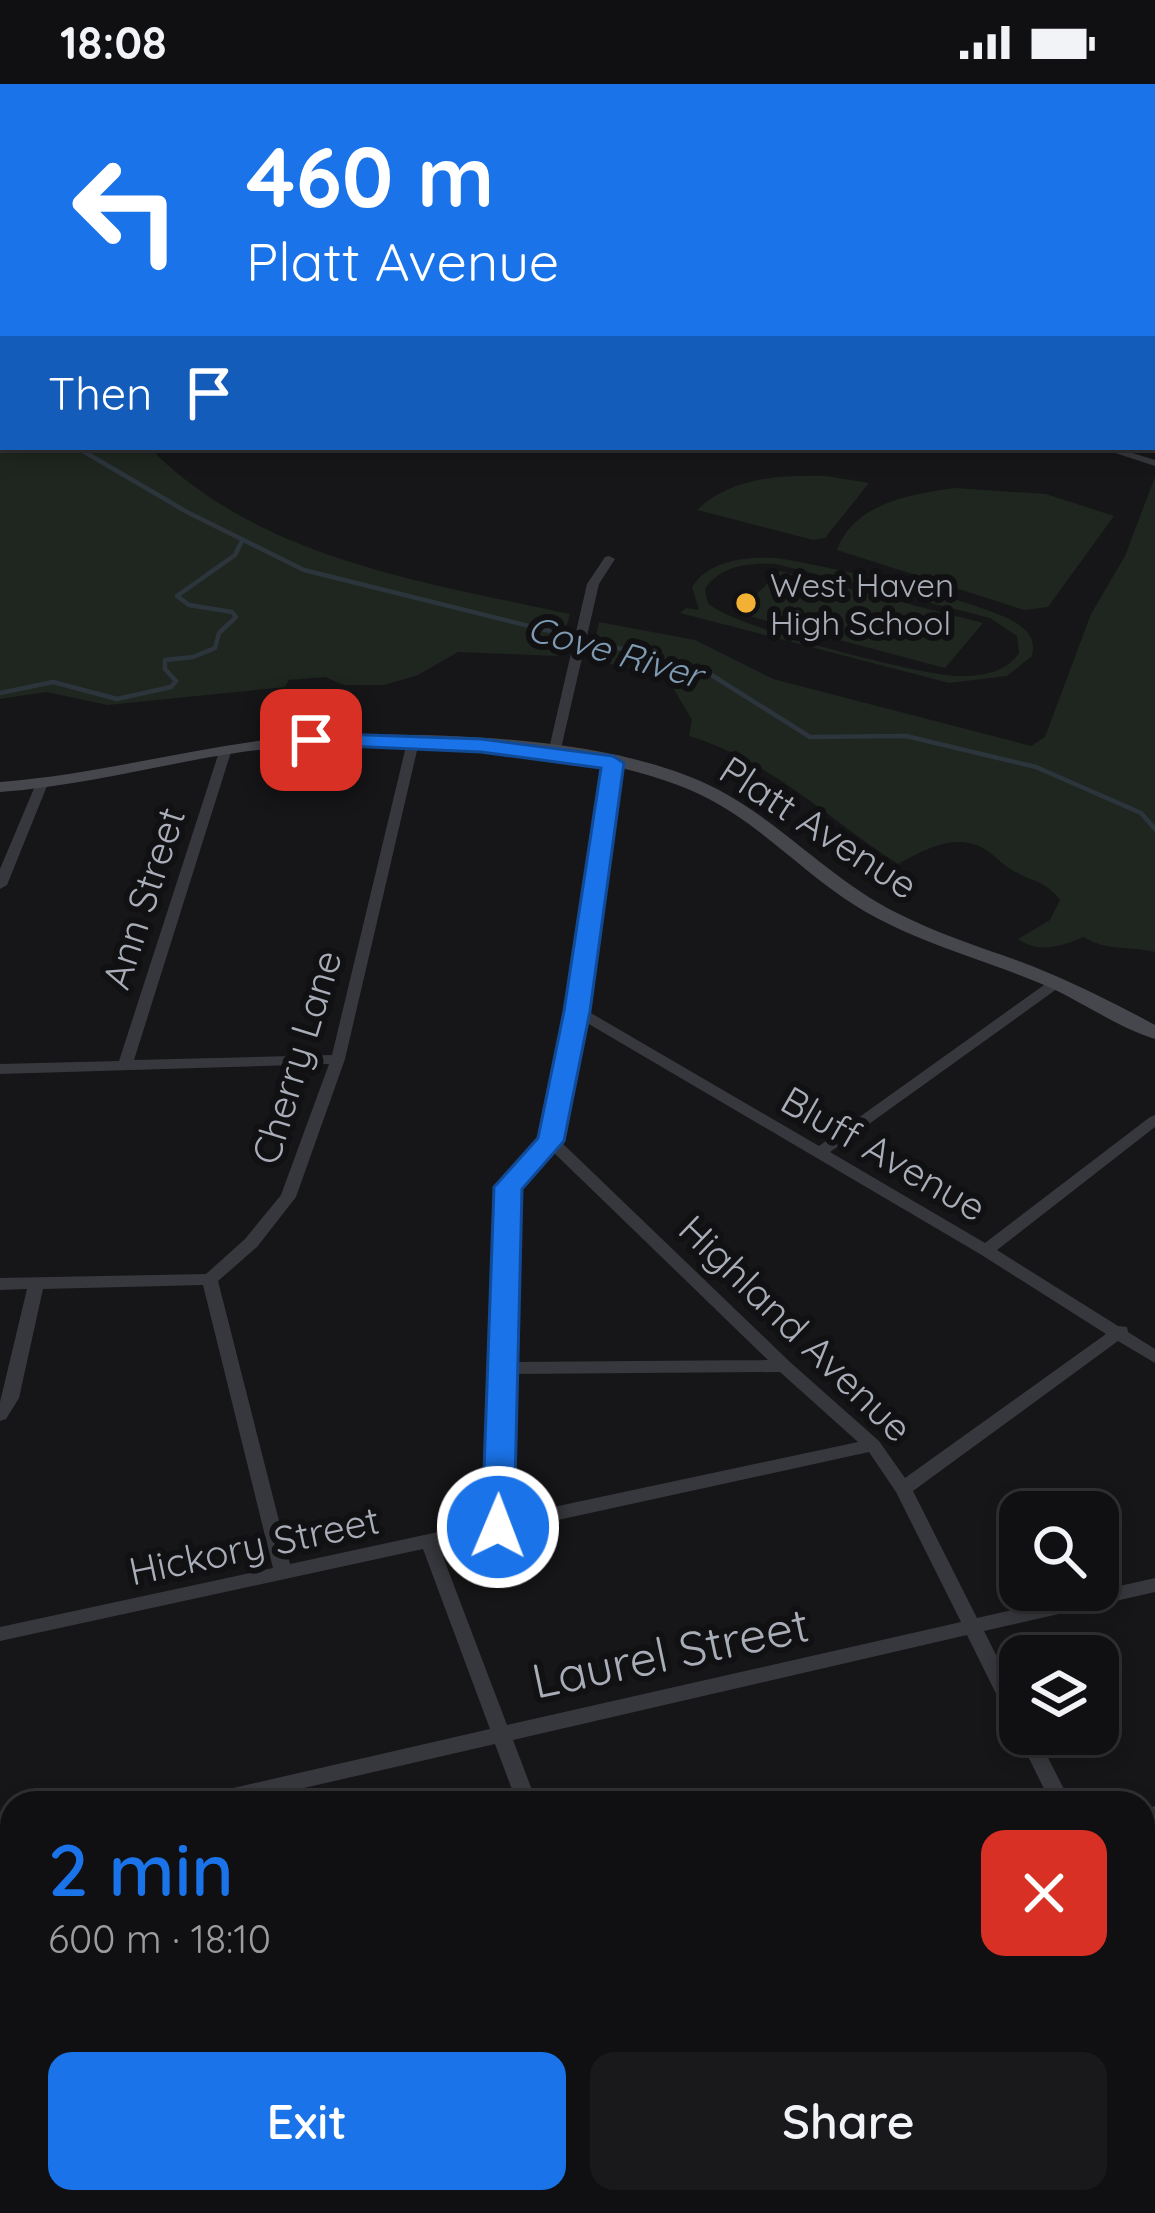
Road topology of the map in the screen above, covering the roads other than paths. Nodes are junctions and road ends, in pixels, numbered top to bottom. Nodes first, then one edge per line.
1 (1112, 450) edge
2 (1155, 463) edge
3 (610, 559) dead end
4 (413, 742) junction
5 (225, 752) junction
6 (554, 754) junction
7 (613, 763) junction
8 (41, 786) junction
9 (0, 788) edge
10 (0, 886) edge
11 (1056, 982) junction
12 (577, 1011) junction
13 (1155, 1033) edge
14 (338, 1059) junction
15 (124, 1065) junction
16 (0, 1069) edge
17 (1155, 1120) edge
18 (551, 1141) junction
19 (818, 1154) junction
20 (986, 1250) junction
21 (210, 1279) junction
22 (0, 1284) edge
23 (36, 1284) junction
24 (1121, 1331) junction
25 (1155, 1357) edge
26 (784, 1366) junction
27 (502, 1368) junction
28 (0, 1415) edge
29 (873, 1445) junction
30 (903, 1490) junction
31 (498, 1527) junction
32 (429, 1542) junction
33 (283, 1572) junction
34 (1155, 1585) edge
35 (973, 1629) junction
36 (0, 1634) edge
37 (999, 1680) edge
38 (497, 1732) junction
39 (1037, 1755) edge
40 (253, 1791) edge
41 (521, 1791) edge
42 (1055, 1791) edge

1 - 2 street
3 - 6 street
4 - 5 main road, Platt Avenue
4 - 6 main road, Platt Avenue
4 - 14 street, Cherry Lane
5 - 8 main road, Platt Avenue
5 - 15 street, Ann Street
6 - 7 main road, Platt Avenue
7 - 11 main road, Platt Avenue
7 - 12 street
8 - 9 main road, Platt Avenue
8 - 10 street
11 - 13 main road, Platt Avenue
11 - 19 street
12 - 18 street
12 - 19 street, Bluff Avenue
14 - 15 street
14 - 21 street, Cherry Lane
15 - 16 street
17 - 20 street
18 - 26 street, Highland Avenue
18 - 27 street
19 - 20 street, Bluff Avenue
20 - 24 street, Bluff Avenue
21 - 23 street
21 - 33 street
22 - 23 street
23 - 28 street
24 - 25 street, Bluff Avenue
24 - 30 street
26 - 27 street
26 - 29 street, Highland Avenue
27 - 31 street
29 - 30 street, Highland Avenue
29 - 31 street, Hickory Street
30 - 35 street, Highland Avenue
31 - 32 street, Hickory Street
32 - 33 street, Hickory Street
32 - 38 street
33 - 36 street, Hickory Street
34 - 35 street, Laurel Street
35 - 37 street, Highland Avenue
35 - 38 street, Laurel Street
38 - 40 street, Laurel Street
38 - 41 street
39 - 42 street

